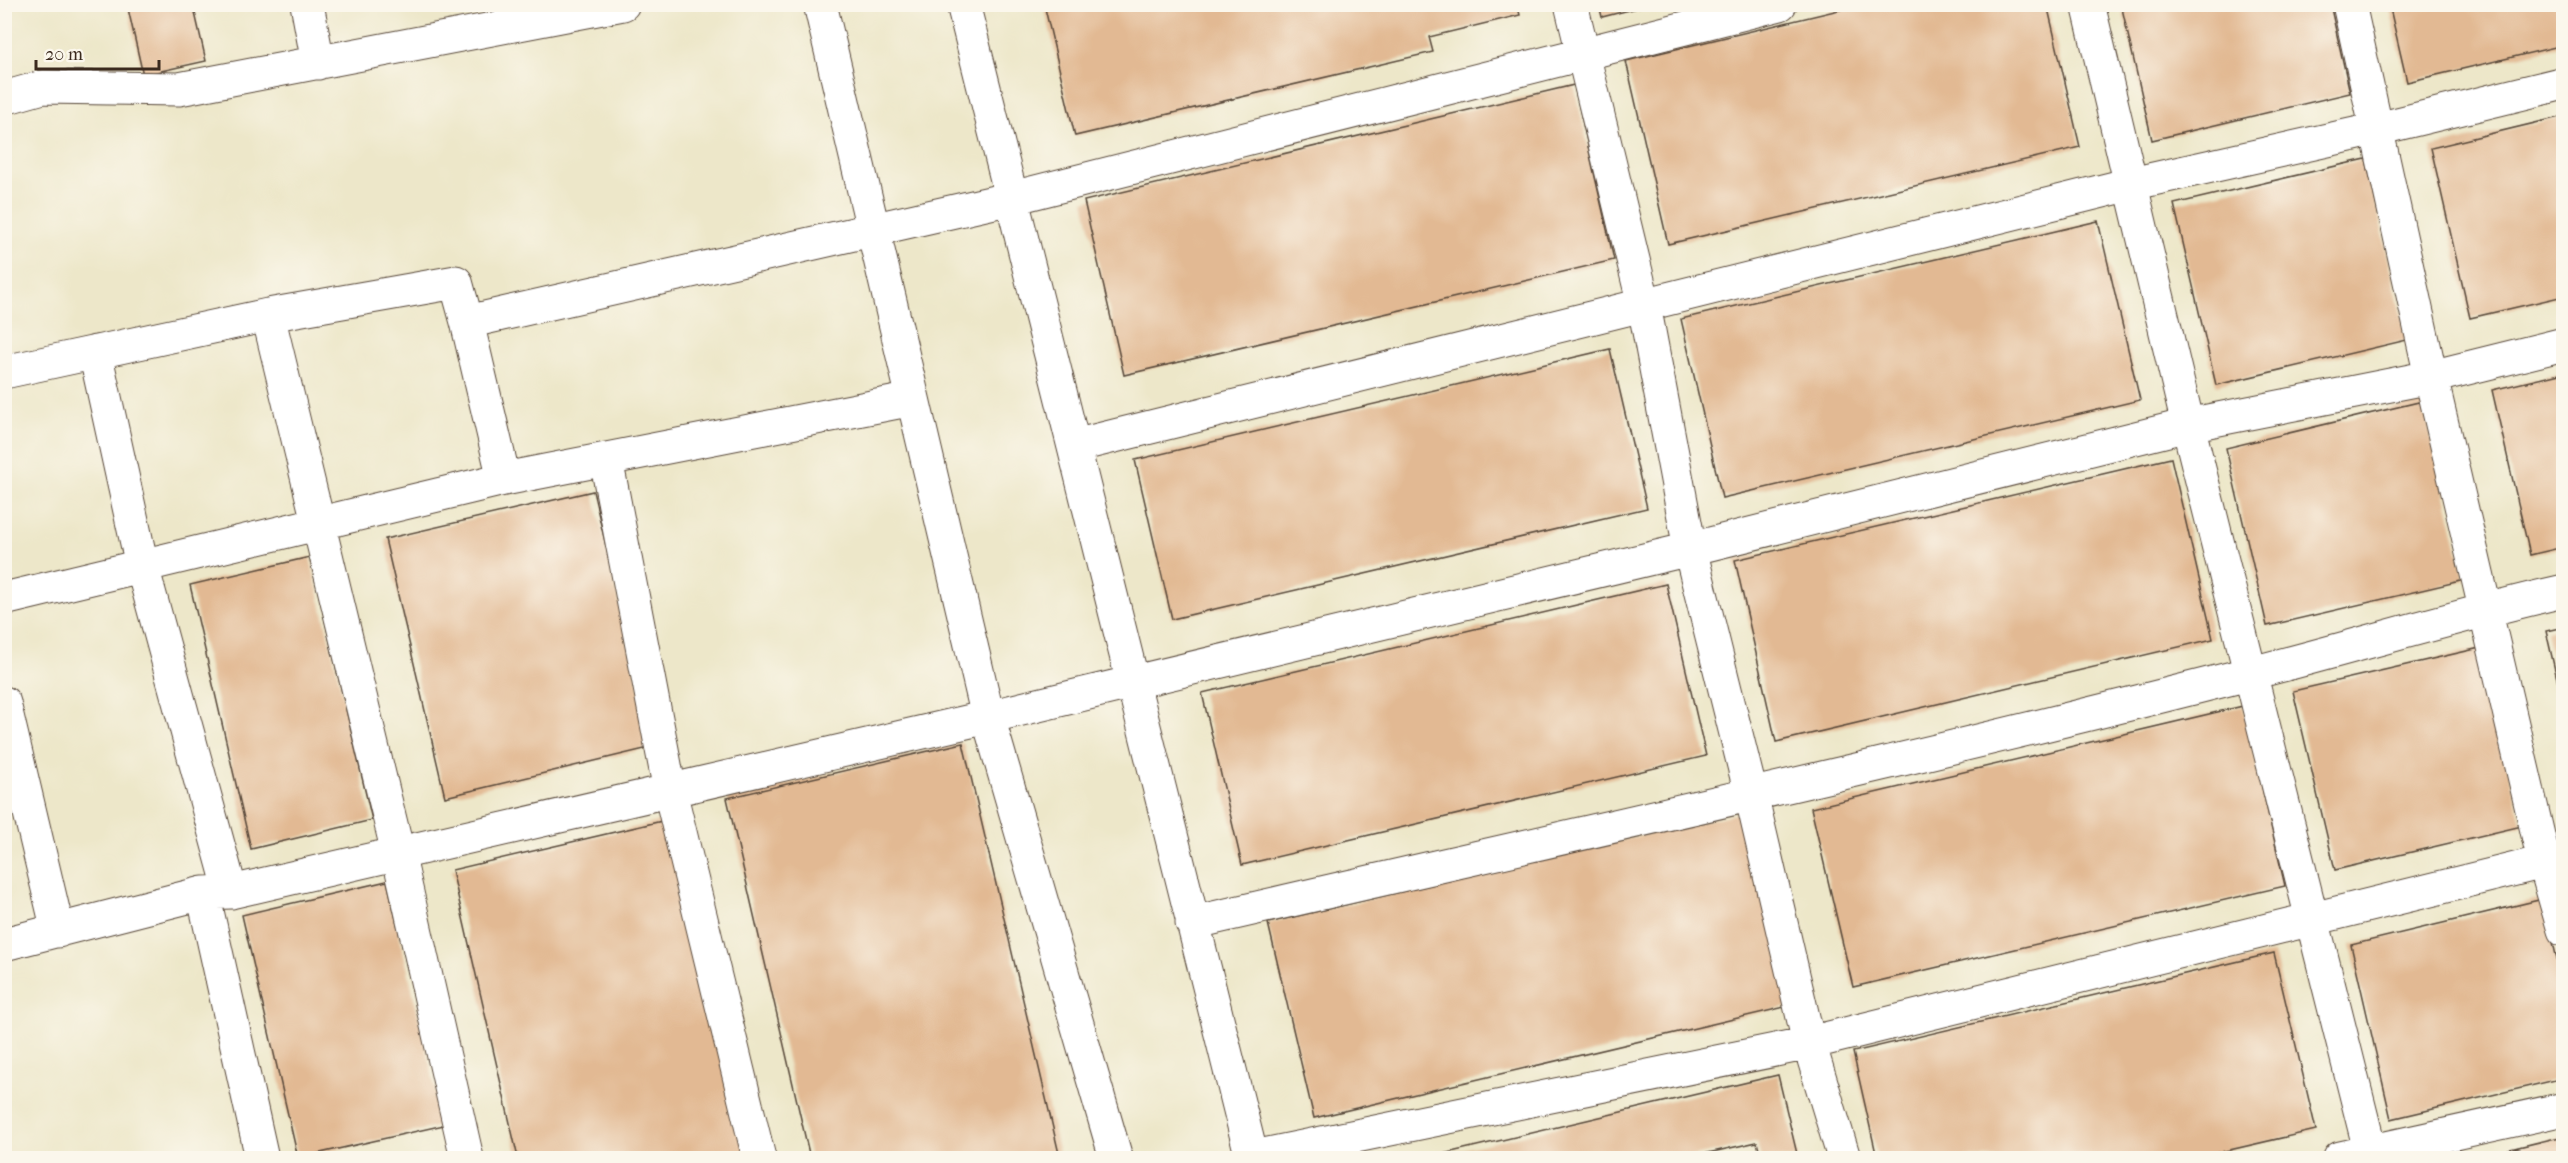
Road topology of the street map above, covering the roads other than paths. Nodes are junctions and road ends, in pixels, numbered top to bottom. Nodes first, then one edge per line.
1 (307, 4) edge
2 (623, 4) edge
3 (820, 4) edge
4 (963, 4) edge
5 (1571, 4) edge
6 (1780, 4) edge
7 (2088, 4) edge
8 (2349, 4) edge
9 (1585, 54) junction
10 (318, 63) junction
11 (2564, 83) edge
12 (4, 98) edge
13 (2377, 129) junction
14 (2131, 184) junction
15 (1012, 198) junction
16 (873, 228) junction
17 (1644, 305) junction
18 (268, 315) junction
19 (467, 322) junction
20 (2564, 344) edge
21 (95, 352) junction
22 (4, 372) edge
23 (2431, 377) junction
24 (913, 399) junction
25 (2188, 425) junction
26 (1074, 446) junction
27 (606, 459) junction
28 (504, 479) junction
29 (319, 523) junction
30 (1690, 549) junction
31 (142, 566) junction
32 (2564, 591) edge
33 (4, 599) edge
34 (2485, 609) junction
35 (2250, 674) junction
36 (1132, 681) junction
37 (4, 703) edge
38 (988, 717) junction
39 (670, 791) junction
40 (1751, 794) junction
41 (398, 853) junction
42 (2554, 859) edge
43 (217, 892) junction
44 (2310, 920) junction
45 (1192, 922) junction
46 (2564, 930) edge
47 (58, 932) junction
48 (4, 944) edge
49 (1809, 1043) junction
50 (2564, 1109) edge
51 (2360, 1156) edge
52 (262, 1158) edge
53 (467, 1158) edge
54 (759, 1158) edge
55 (1116, 1158) edge
56 (1250, 1158) edge
57 (1844, 1158) edge

1 - 10 street
2 - 10 street
3 - 16 street
4 - 15 street
5 - 9 street
6 - 9 street
7 - 14 street
8 - 13 street
9 - 15 street
9 - 17 street
10 - 12 street
11 - 13 street
13 - 14 street
13 - 23 street
14 - 17 street
14 - 25 street
15 - 16 street
15 - 26 street
16 - 19 street
16 - 24 street
17 - 26 street
17 - 30 street
18 - 19 street
18 - 21 street
18 - 29 street
19 - 28 street
20 - 23 street
21 - 22 street
21 - 31 street
23 - 25 street
23 - 34 street
24 - 27 street
24 - 38 street
25 - 30 street
25 - 35 street
26 - 36 street
27 - 28 street
27 - 39 street
28 - 29 street
29 - 31 street
29 - 41 street
30 - 36 street
30 - 40 street
31 - 33 street
31 - 43 street
32 - 34 street
34 - 35 street
34 - 42 street
35 - 40 street
35 - 44 street
36 - 38 street
36 - 45 street
37 - 47 street
38 - 39 street
38 - 55 street
39 - 41 street
39 - 54 street
40 - 45 street
40 - 49 street
41 - 43 street
41 - 53 street
42 - 44 street
42 - 46 street
43 - 47 street
43 - 52 street
44 - 49 street
44 - 51 street
45 - 56 street
47 - 48 street
49 - 56 street
49 - 57 street
50 - 51 street

